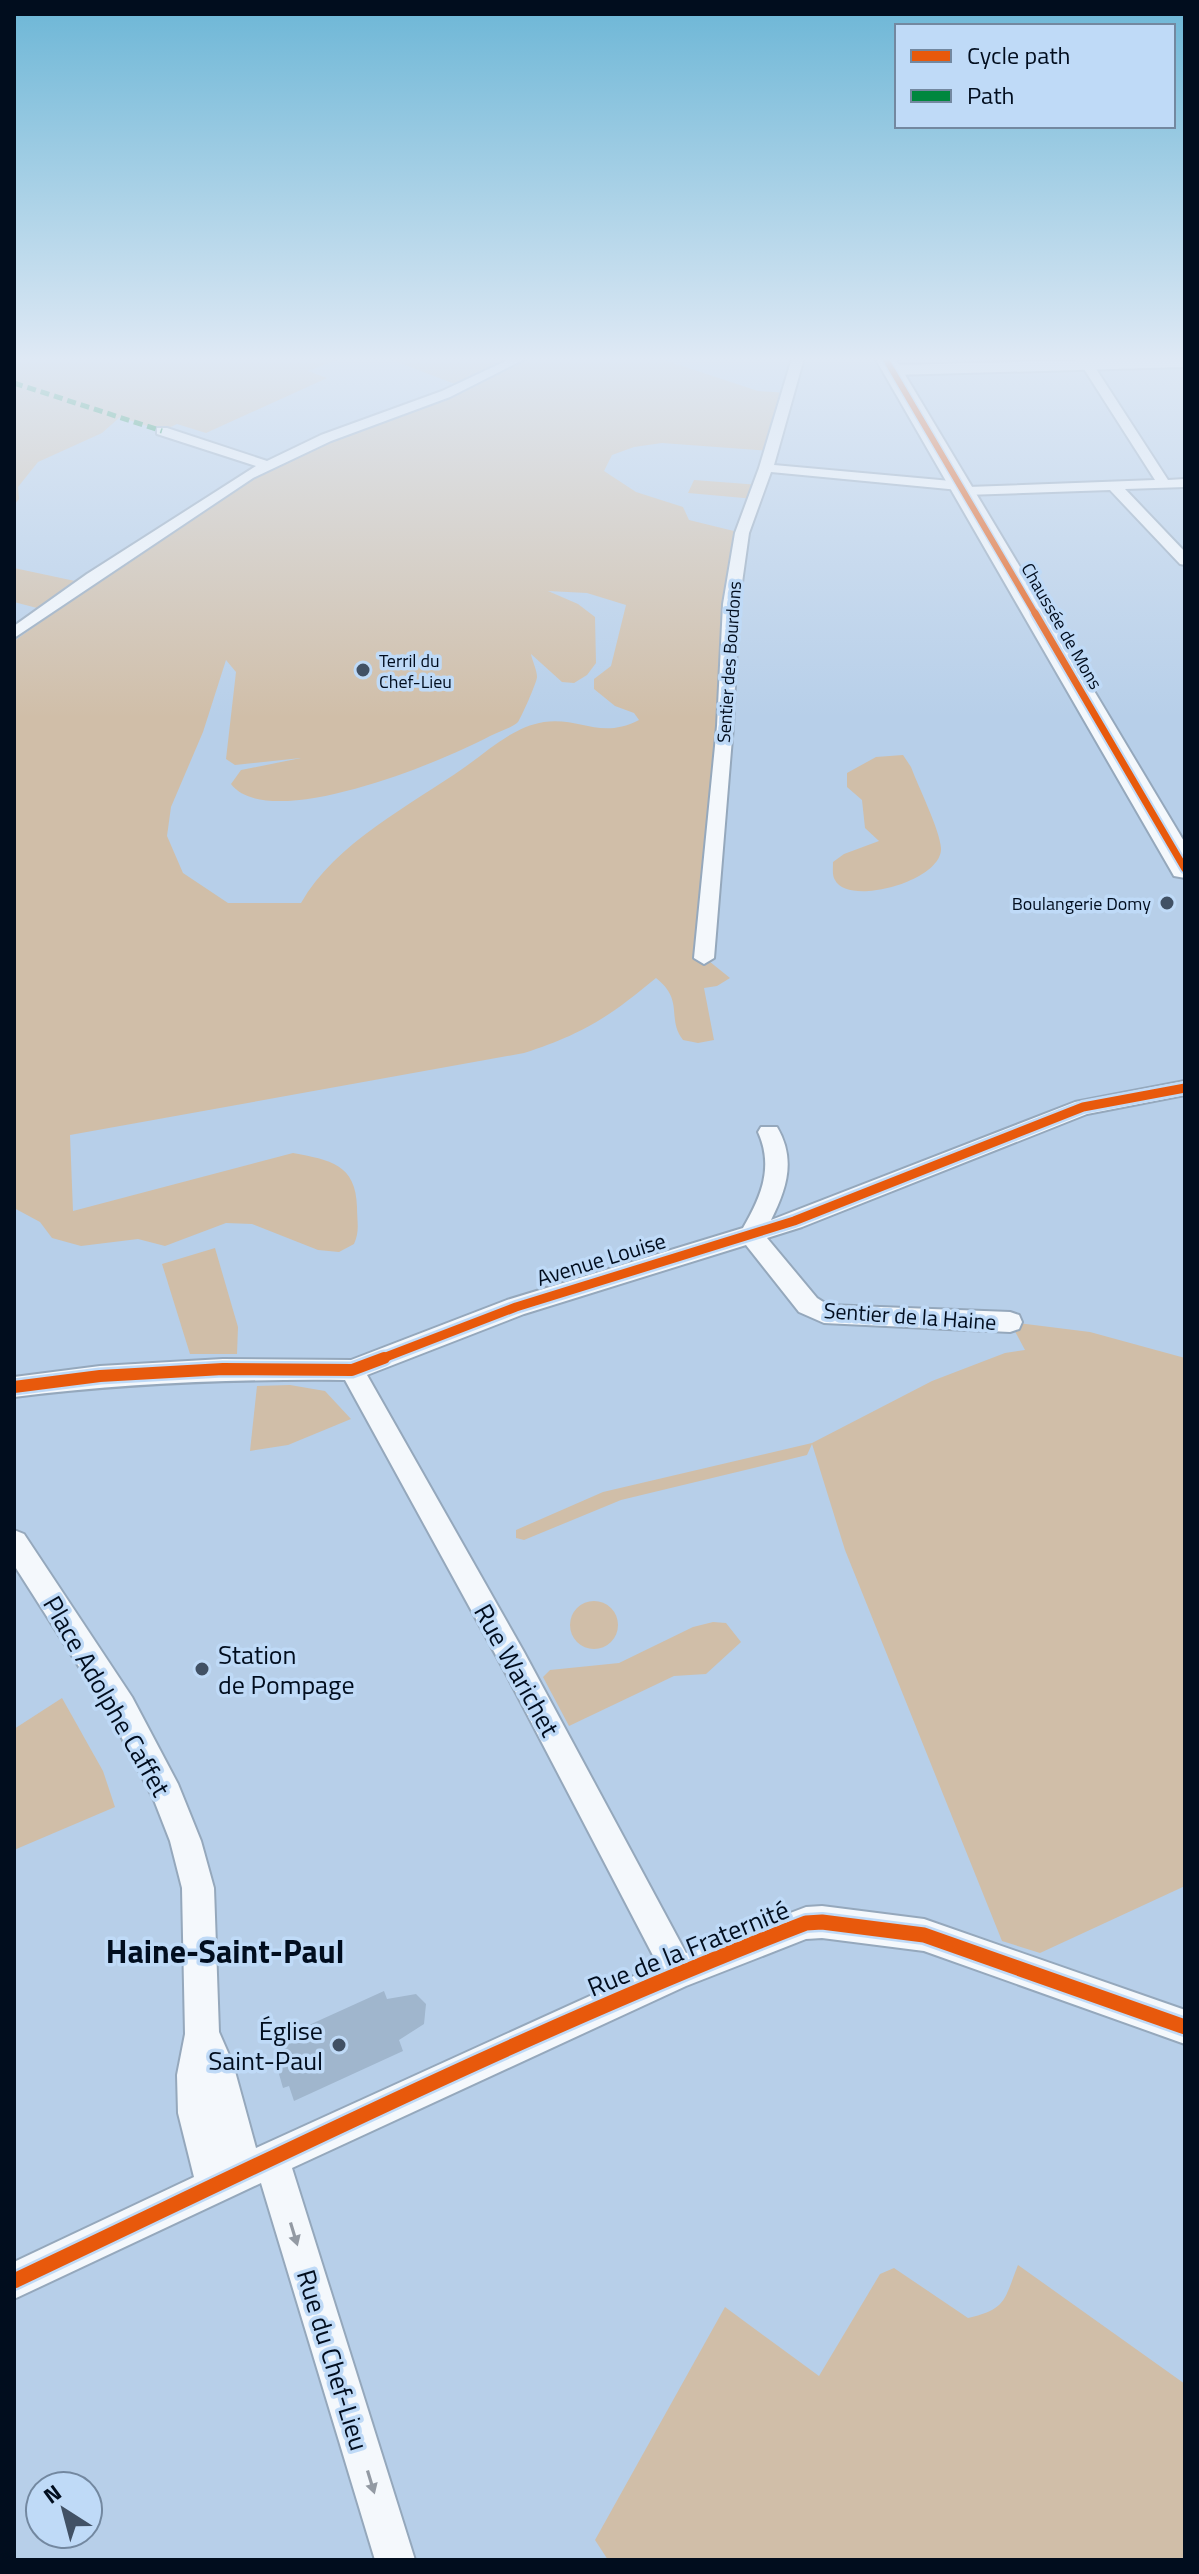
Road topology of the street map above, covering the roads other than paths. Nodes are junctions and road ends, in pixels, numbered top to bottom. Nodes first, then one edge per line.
1 (246, 478) edge
2 (762, 478) edge
3 (861, 478) edge
4 (957, 478) edge
5 (1160, 478) edge
6 (1185, 483) edge
7 (1164, 484) junction
8 (1115, 487) junction
9 (963, 489) junction
10 (1185, 561) edge
11 (14, 633) edge
12 (1185, 869) edge
13 (704, 958) dead end
14 (1185, 1088) edge
15 (769, 1132) dead end
16 (751, 1234) junction
17 (1010, 1322) dead end
18 (352, 1370) junction
19 (14, 1387) edge
20 (14, 1542) edge
21 (679, 1972) junction
22 (1185, 2027) edge
23 (243, 2172) junction
24 (14, 2281) edge
25 (395, 2560) edge

1 - 11 street
2 - 13 street, Sentier des Bourdons
3 - 9 street
4 - 9 main road, Chaussée de Mons
5 - 7 street
6 - 7 street
7 - 8 street
8 - 9 street
8 - 10 street
9 - 12 main road, Chaussée de Mons
14 - 16 street, Avenue Louise
15 - 16 street
16 - 17 street, Sentier de la Haine
16 - 18 street, Avenue Louise
18 - 19 street, Avenue Louise
18 - 21 street, Rue Warichet
20 - 23 street, Place Adolphe Caffet
21 - 22 street, Rue de la Fraternité
21 - 23 street, Rue de la Fraternité
23 - 24 street, Rue de la Fraternité
23 -> 25 street, Rue du Chef-Lieu

